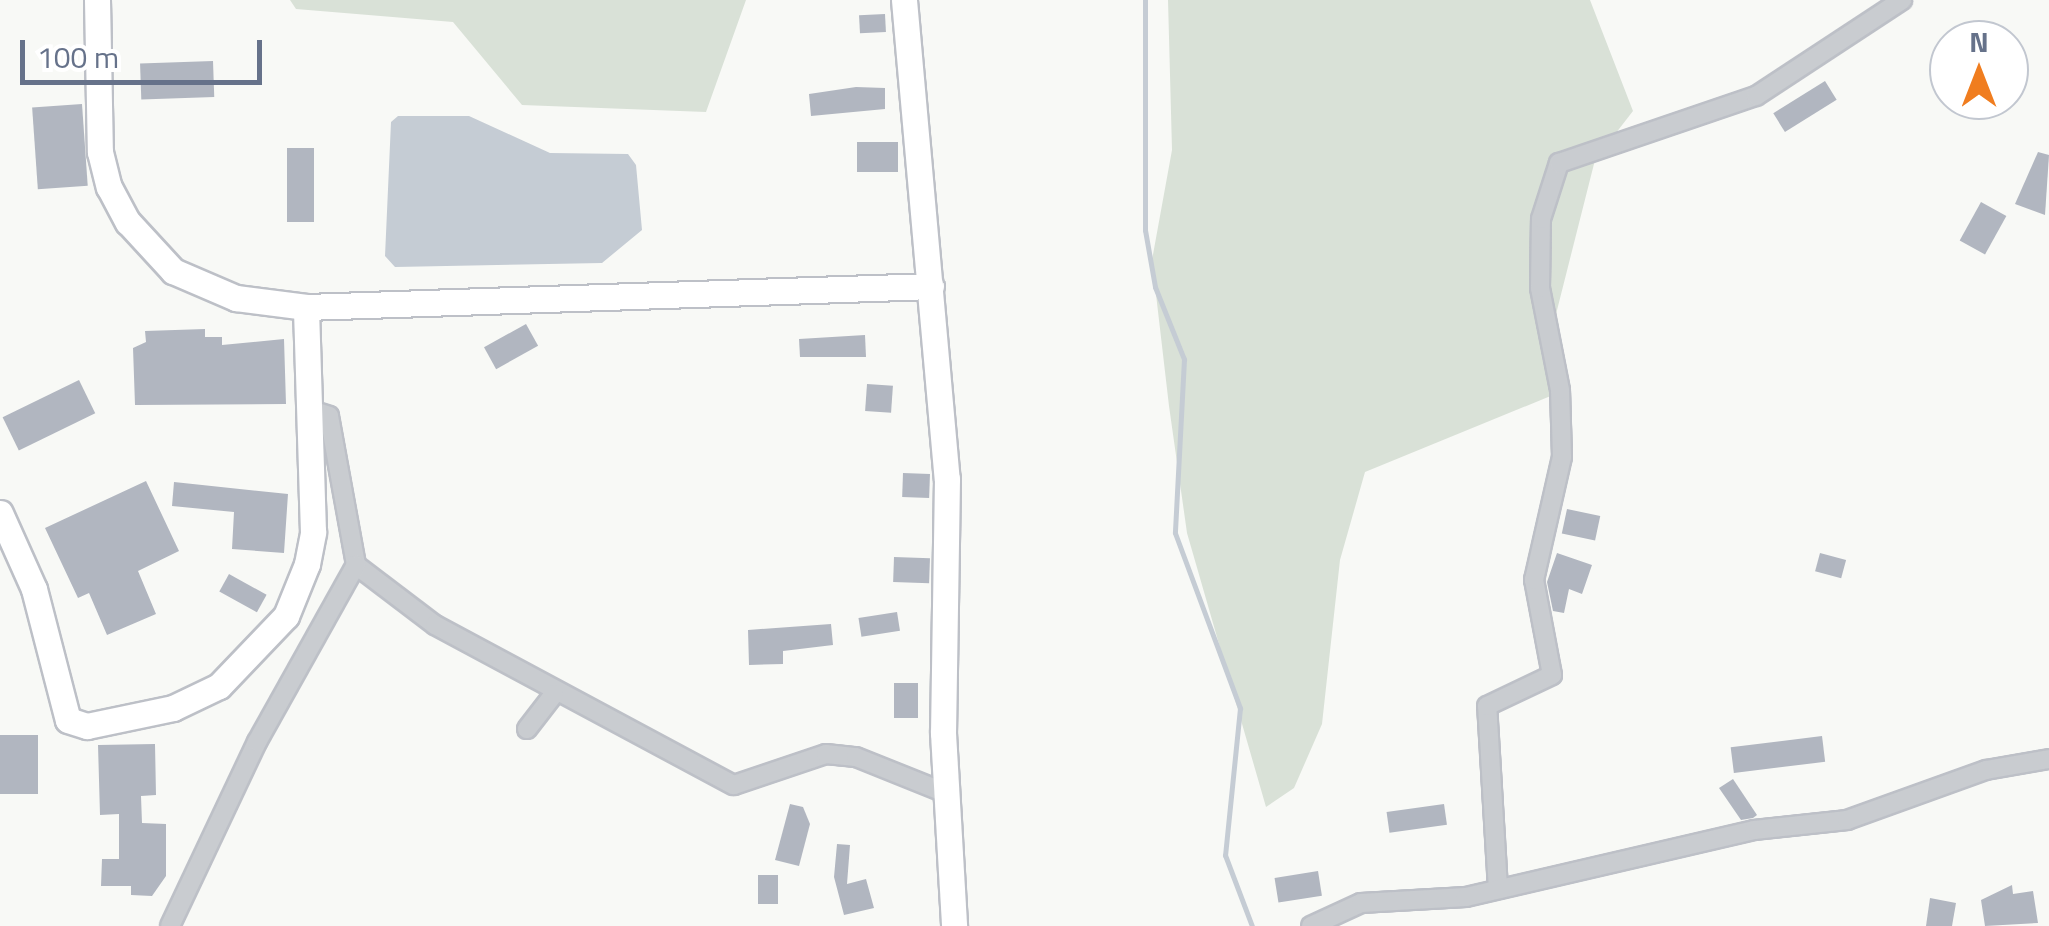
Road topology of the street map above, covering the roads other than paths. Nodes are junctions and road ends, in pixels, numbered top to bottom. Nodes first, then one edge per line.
1 (97, 0) edge
2 (904, 0) edge
3 (1902, 0) edge
4 (930, 286) junction
5 (306, 307) junction
6 (311, 410) junction
7 (0, 513) edge
8 (356, 566) junction
9 (554, 694) junction
10 (527, 729) dead end
11 (2048, 763) edge
12 (946, 793) junction
13 (1498, 889) junction
14 (170, 926) edge
15 (954, 926) edge
16 (1311, 926) edge

1 - 5 street
2 - 4 street
3 - 13 street
4 - 5 street
4 - 12 street
5 - 6 street
6 - 7 street
6 - 8 street
8 - 9 street
8 - 14 street
9 - 10 street
9 - 12 street
11 - 13 street
12 - 15 street
13 - 16 street

